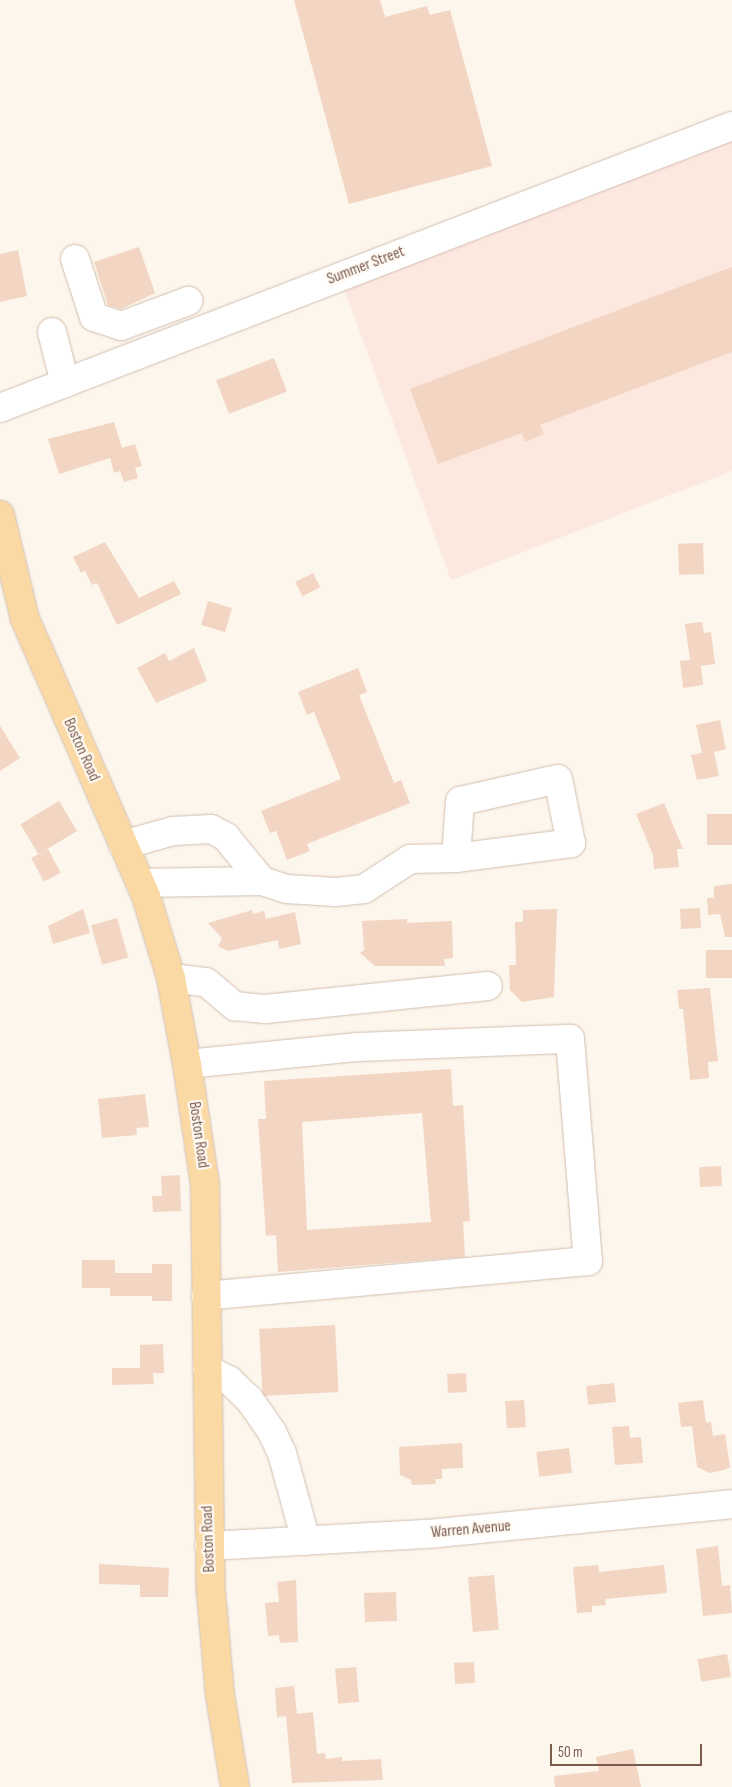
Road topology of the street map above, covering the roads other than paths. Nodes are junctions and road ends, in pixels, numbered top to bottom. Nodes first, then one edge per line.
1 (732, 126) edge
2 (75, 259) dead end
3 (188, 301) dead end
4 (52, 332) dead end
5 (65, 383) junction
6 (0, 408) edge
7 (0, 515) edge
8 (0, 592) edge
9 (25, 619) junction
10 (124, 845) junction
11 (456, 858) dead end
12 (262, 881) junction
13 (140, 883) junction
14 (171, 978) junction
15 (488, 986) dead end
16 (187, 1064) junction
17 (206, 1296) junction
18 (207, 1370) junction
19 (732, 1504) edge
20 (306, 1541) junction
21 (209, 1546) junction
22 (235, 1787) edge

1 - 5 street, Summer Street
2 - 3 street
4 - 5 street
5 - 6 street, Summer Street
7 - 9 main road, Boston Road
8 - 9 main road
9 - 10 main road, Boston Road
10 - 12 street
10 - 13 main road, Boston Road
11 - 12 street
12 - 13 street
13 - 14 main road, Boston Road
14 - 15 street
14 - 16 main road, Boston Road
16 - 17 main road, Boston Road
16 - 17 street
17 - 18 main road, Boston Road
18 - 20 street
18 - 21 main road, Boston Road
19 - 20 street, Warren Avenue
20 - 21 street, Warren Avenue
21 - 22 main road, Boston Road

